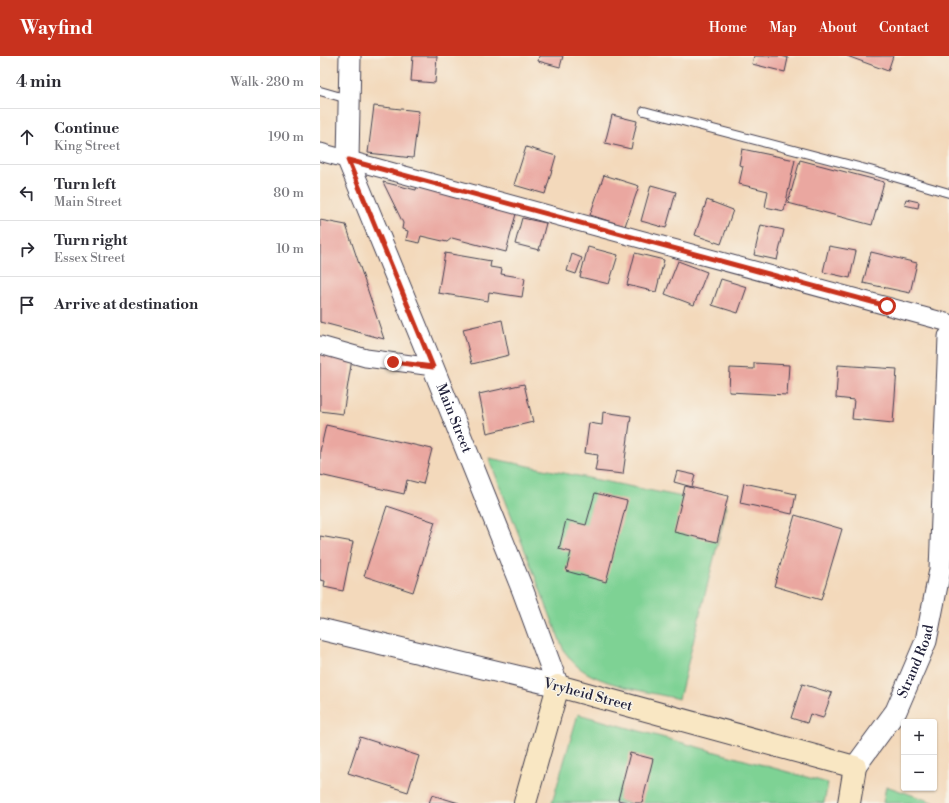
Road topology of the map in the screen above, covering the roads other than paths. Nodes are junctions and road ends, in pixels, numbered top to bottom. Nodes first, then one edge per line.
1 (350, 56) edge
2 (320, 91) edge
3 (349, 99) junction
4 (644, 111) dead end
5 (320, 152) edge
6 (348, 160) junction
7 (949, 193) edge
8 (949, 323) edge
9 (949, 337) edge
10 (320, 345) edge
11 (433, 367) junction
12 (320, 629) edge
13 (558, 686) junction
14 (855, 767) junction
15 (526, 803) edge
16 (848, 803) edge

1 - 3 street, Main Street
2 - 3 lane
3 - 6 street, Main Street
4 - 7 lane
5 - 6 street
6 - 8 street
6 - 11 street, Main Street
9 - 14 street, Strand Road
10 - 11 street
11 - 13 street, Main Street
12 - 13 street, Vryheid Street
13 - 14 main road, Vryheid Street
13 - 15 main road
14 - 16 main road, Strand Road

